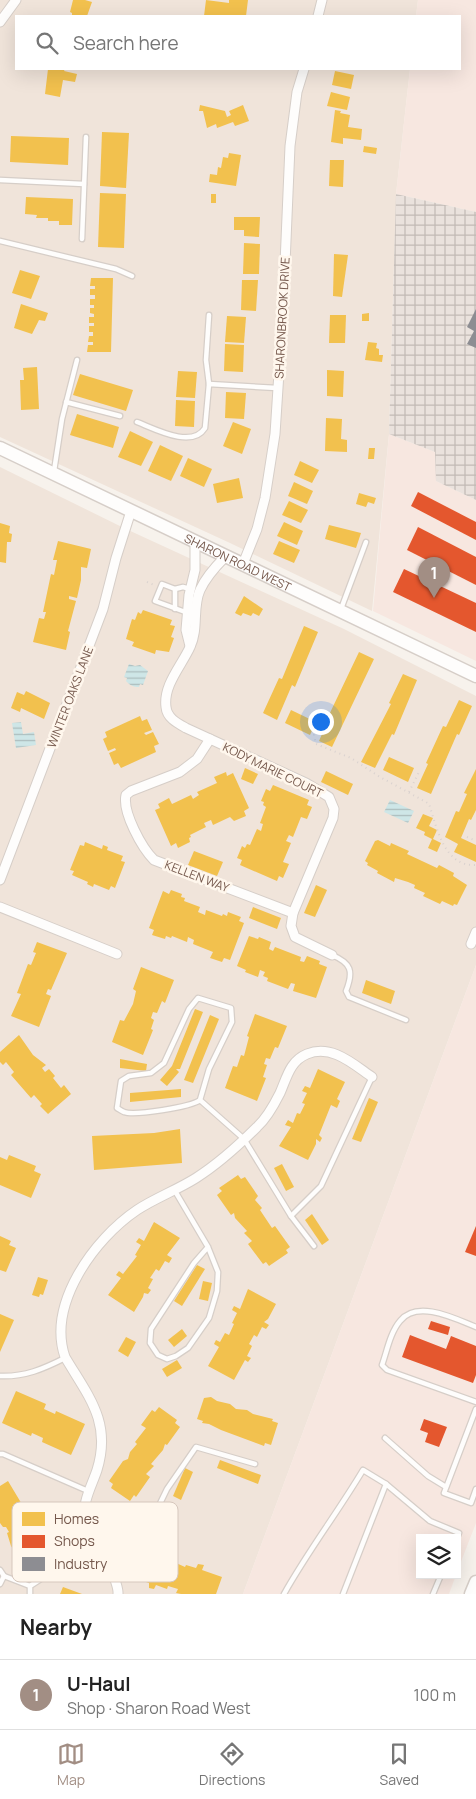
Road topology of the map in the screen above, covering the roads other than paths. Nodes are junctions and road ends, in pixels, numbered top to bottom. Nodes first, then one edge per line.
1 (16, 0) edge
2 (322, 0) edge
3 (318, 15) edge
4 (0, 22) edge
5 (304, 70) edge
6 (86, 137) dead end
7 (0, 180) edge
8 (84, 184) junction
9 (82, 238) dead end
10 (0, 240) edge
11 (132, 276) dead end
12 (209, 315) dead end
13 (77, 360) dead end
14 (209, 384) junction
15 (278, 388) junction
16 (66, 402) junction
17 (120, 416) dead end
18 (137, 422) dead end
19 (0, 448) edge
20 (54, 474) junction
21 (131, 511) junction
22 (194, 542) junction
23 (366, 542) dead end
24 (225, 557) junction
25 (243, 564) junction
26 (175, 589) junction
27 (195, 591) junction
28 (175, 609) junction
29 (340, 611) junction
30 (192, 614) junction
31 (476, 676) edge
32 (210, 739) junction
33 (0, 880) edge
34 (0, 907) edge
35 (293, 913) junction
36 (476, 932) edge
37 (471, 944) dead end
38 (117, 954) dead end
39 (332, 955) joint
40 (406, 1020) dead end
41 (372, 1077) joint
42 (200, 1100) junction
43 (244, 1139) junction
44 (175, 1191) junction
45 (291, 1216) junction
46 (314, 1246) dead end
47 (208, 1247) junction
48 (476, 1327) edge
49 (65, 1357) junction
50 (0, 1376) edge
51 (476, 1402) edge
52 (476, 1411) edge
53 (385, 1438) dead end
54 (0, 1454) edge
55 (255, 1464) dead end
56 (386, 1484) junction
57 (446, 1487) junction
58 (476, 1489) edge
59 (88, 1492) junction
60 (85, 1502) edge
61 (161, 1502) edge
62 (458, 1534) edge
63 (0, 1570) edge
64 (4, 1576) junction
65 (12, 1579) edge
66 (439, 1579) edge
67 (20, 1582) edge
68 (36, 1582) edge
69 (476, 1582) edge
70 (0, 1584) edge
71 (30, 1586) junction
72 (30, 1594) edge
73 (284, 1594) edge
74 (343, 1594) edge
75 (433, 1594) edge
76 (471, 1594) edge

1 - 4 street
2 - 3 street
5 - 15 street, SHARONBROOK DRIVE
6 - 8 lane
7 - 8 lane
8 - 9 lane
10 - 11 lane
12 - 14 lane
13 - 16 lane
14 - 15 lane
14 - 18 lane
15 - 25 street, SHARONBROOK DRIVE
16 - 17 lane
16 - 20 lane
19 - 20 main road, SHARON ROAD WEST
20 - 21 main road, SHARON ROAD WEST
21 - 22 main road, SHARON ROAD WEST
21 - 33 street, WINTER OAKS LANE
22 - 24 main road, SHARON ROAD WEST
22 - 27 street, KODY MARIE COURT
23 - 29 lane
24 - 25 main road, SHARON ROAD WEST
24 - 27 street, KODY MARIE COURT
25 - 29 main road, SHARON ROAD WEST
26 - 27 lane
26 - 28 lane
26 - 28 lane
27 - 30 street, KODY MARIE COURT
28 - 30 lane
29 - 31 main road, SHARON ROAD WEST
30 - 32 street, KODY MARIE COURT
32 - 35 street, KODY MARIE COURT
32 - 35 street, KELLEN WAY
34 - 38 street
35 - 39 street, KODY MARIE COURT
36 - 37 street
39 - 40 lane
41 - 43 street
41 - 45 lane
42 - 42 lane
42 - 43 lane
43 - 44 street
43 - 45 lane
44 - 47 lane
44 - 49 street
45 - 46 lane
47 - 47 lane
48 - 51 lane
49 - 50 lane
49 - 59 street
52 - 57 lane
53 - 57 lane
54 - 59 lane
55 - 61 lane
56 - 62 lane
56 - 73 lane
56 - 74 lane
57 - 58 lane
59 - 60 street
63 - 64 lane
64 - 65 lane
64 - 70 lane
66 - 75 lane
67 - 71 lane
68 - 71 lane
69 - 76 main road
71 - 72 lane

